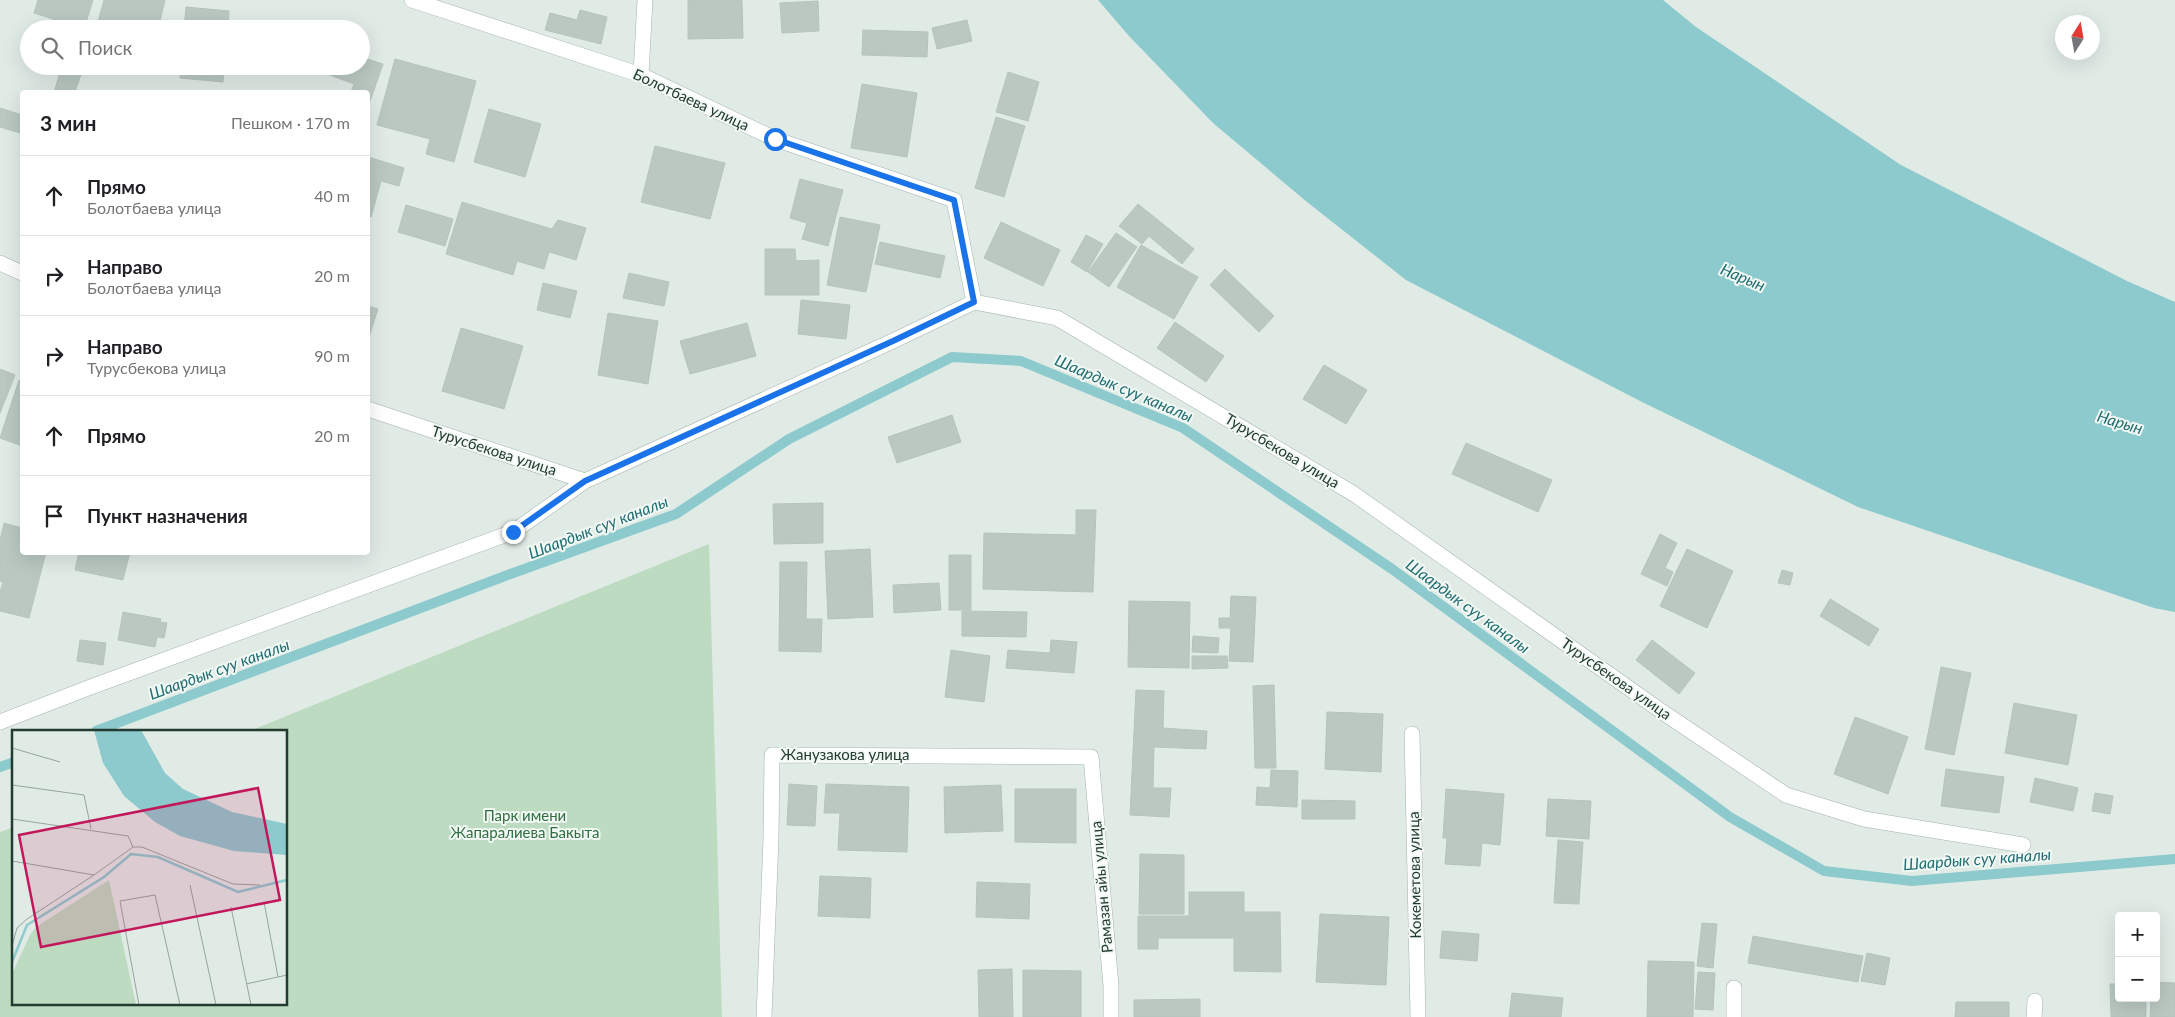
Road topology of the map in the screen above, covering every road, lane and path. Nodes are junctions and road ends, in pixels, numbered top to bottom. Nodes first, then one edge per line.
1 (412, 0) edge
2 (645, 0) edge
3 (641, 75) junction
4 (0, 263) edge
5 (20, 272) edge
6 (974, 302) junction
7 (370, 410) edge
8 (585, 481) junction
9 (0, 722) edge
10 (1412, 734) dead end
11 (1091, 757) joint
12 (2023, 845) dead end
13 (1734, 988) dead end
14 (2034, 1001) dead end
15 (764, 1017) edge
16 (1111, 1017) edge
17 (1418, 1017) edge
18 (1734, 1017) edge
19 (2034, 1017) edge

1 - 3 street, Болотбаева улица
2 - 3 street
3 - 6 street, Болотбаева улица
4 - 5 street
6 - 8 street
6 - 12 street, Турусбекова улица
7 - 8 street, Турусбекова улица
8 - 9 street
10 - 17 street, Кокеметова улица
11 - 15 street, Жанузакова улица
11 - 16 street, Рамазан айы улица
13 - 18 street
14 - 19 street

